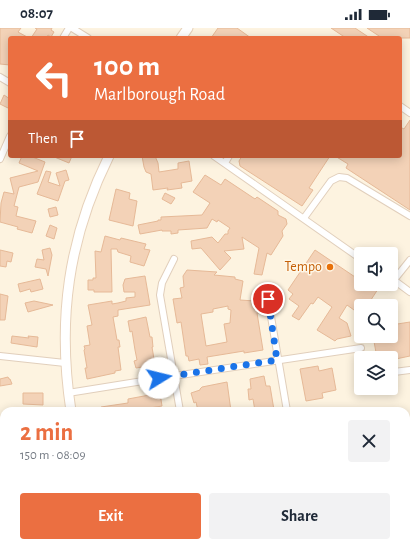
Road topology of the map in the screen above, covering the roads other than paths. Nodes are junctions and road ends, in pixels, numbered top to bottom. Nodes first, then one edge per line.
1 (72, 28) edge
2 (85, 36) edge
3 (8, 141) edge
4 (108, 158) edge
5 (217, 158) edge
6 (228, 158) edge
7 (0, 159) edge
8 (225, 163) junction
9 (410, 216) edge
10 (304, 218) junction
11 (354, 253) edge
12 (174, 259) dead end
13 (410, 260) edge
14 (398, 273) edge
15 (398, 283) edge
16 (410, 292) edge
17 (268, 299) dead end
18 (361, 348) dead end
19 (0, 356) edge
20 (277, 360) junction
21 (65, 363) junction
22 (410, 370) edge
23 (398, 372) edge
24 (174, 376) junction
25 (68, 393) junction
26 (70, 407) edge
27 (179, 407) edge
28 (286, 407) edge

1 - 2 street
3 - 7 street
4 - 21 street
5 - 8 street
6 - 8 street
8 - 10 street
9 - 10 street
10 - 11 street
12 - 24 street
13 - 14 street
15 - 16 street
17 - 20 street
18 - 20 street
19 - 21 street
20 - 24 street
20 - 28 street
21 - 25 street
22 - 23 street
24 - 25 street
24 - 27 street
25 - 26 street

